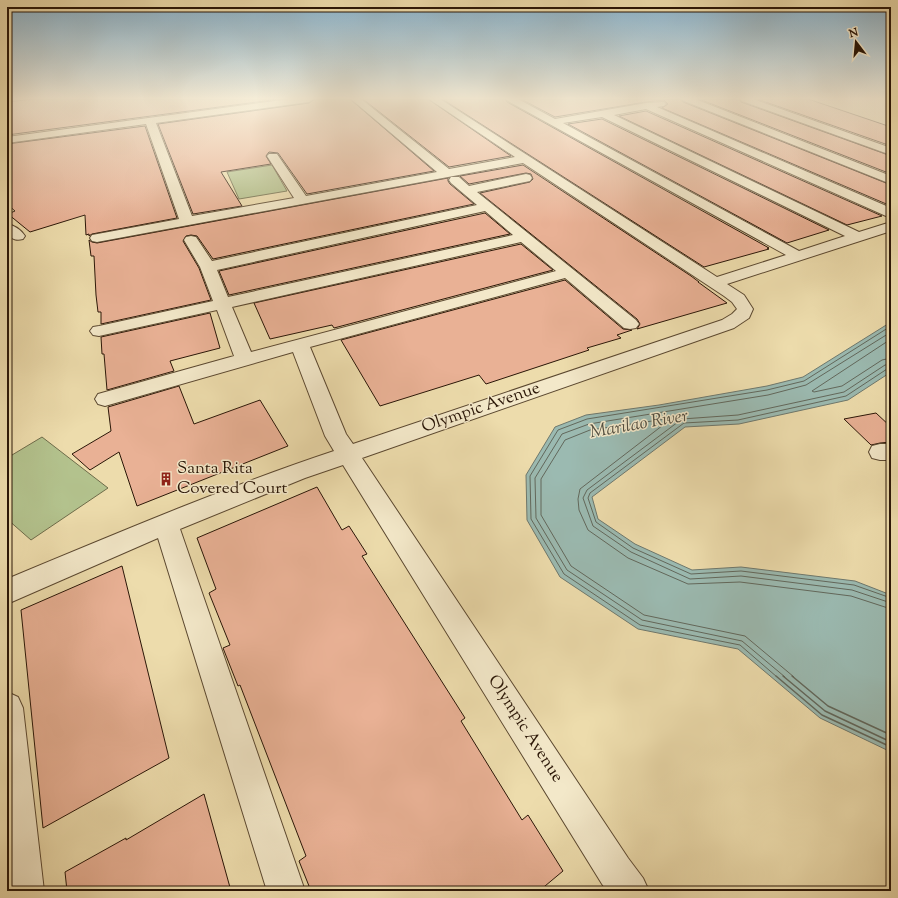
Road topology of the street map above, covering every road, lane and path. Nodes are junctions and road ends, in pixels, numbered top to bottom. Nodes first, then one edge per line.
1 (158, 141) edge
2 (407, 141) edge
3 (498, 141) edge
4 (588, 141) edge
5 (660, 141) edge
6 (726, 141) edge
7 (789, 141) edge
8 (860, 141) edge
9 (890, 152) edge
10 (273, 156) dead end
11 (525, 159) junction
12 (526, 178) dead end
13 (891, 180) edge
14 (456, 181) junction
15 (884, 199) dead end
16 (303, 200) junction
17 (868, 203) junction
18 (487, 207) junction
19 (891, 212) edge
20 (187, 222) junction
21 (891, 226) edge
22 (524, 237) junction
23 (858, 237) junction
24 (97, 238) dead end
25 (191, 240) dead end
26 (798, 256) junction
27 (208, 267) junction
28 (567, 272) junction
29 (715, 283) junction
30 (222, 304) junction
31 (630, 324) dead end
32 (99, 331) dead end
33 (299, 344) junction
34 (244, 359) junction
35 (105, 399) dead end
36 (348, 454) junction
37 (166, 524) junction
38 (7, 592) edge
39 (7, 708) edge
40 (26, 891) edge
41 (286, 891) edge
42 (630, 891) edge

1 - 20 street
2 - 14 street
3 - 11 street, Olympic Avenue
4 - 26 street
5 - 23 street
6 - 17 street
7 - 13 street
8 - 9 street
10 - 16 street
11 - 14 street
11 - 29 street, Olympic Avenue
12 - 14 street
14 - 16 street
14 - 18 street
15 - 17 street
16 - 20 street
17 - 19 street
18 - 22 street
18 - 27 street
20 - 24 street
21 - 23 street
22 - 28 street
22 - 30 street
23 - 26 street
25 - 27 street
26 - 29 street
27 - 30 street
28 - 31 street
28 - 33 street
29 - 36 street, Olympic Avenue
30 - 32 street
30 - 34 street
33 - 34 street
33 - 36 street
34 - 35 street
36 - 37 street
36 - 42 street, Olympic Avenue
37 - 38 street
37 - 41 street
39 - 40 street

